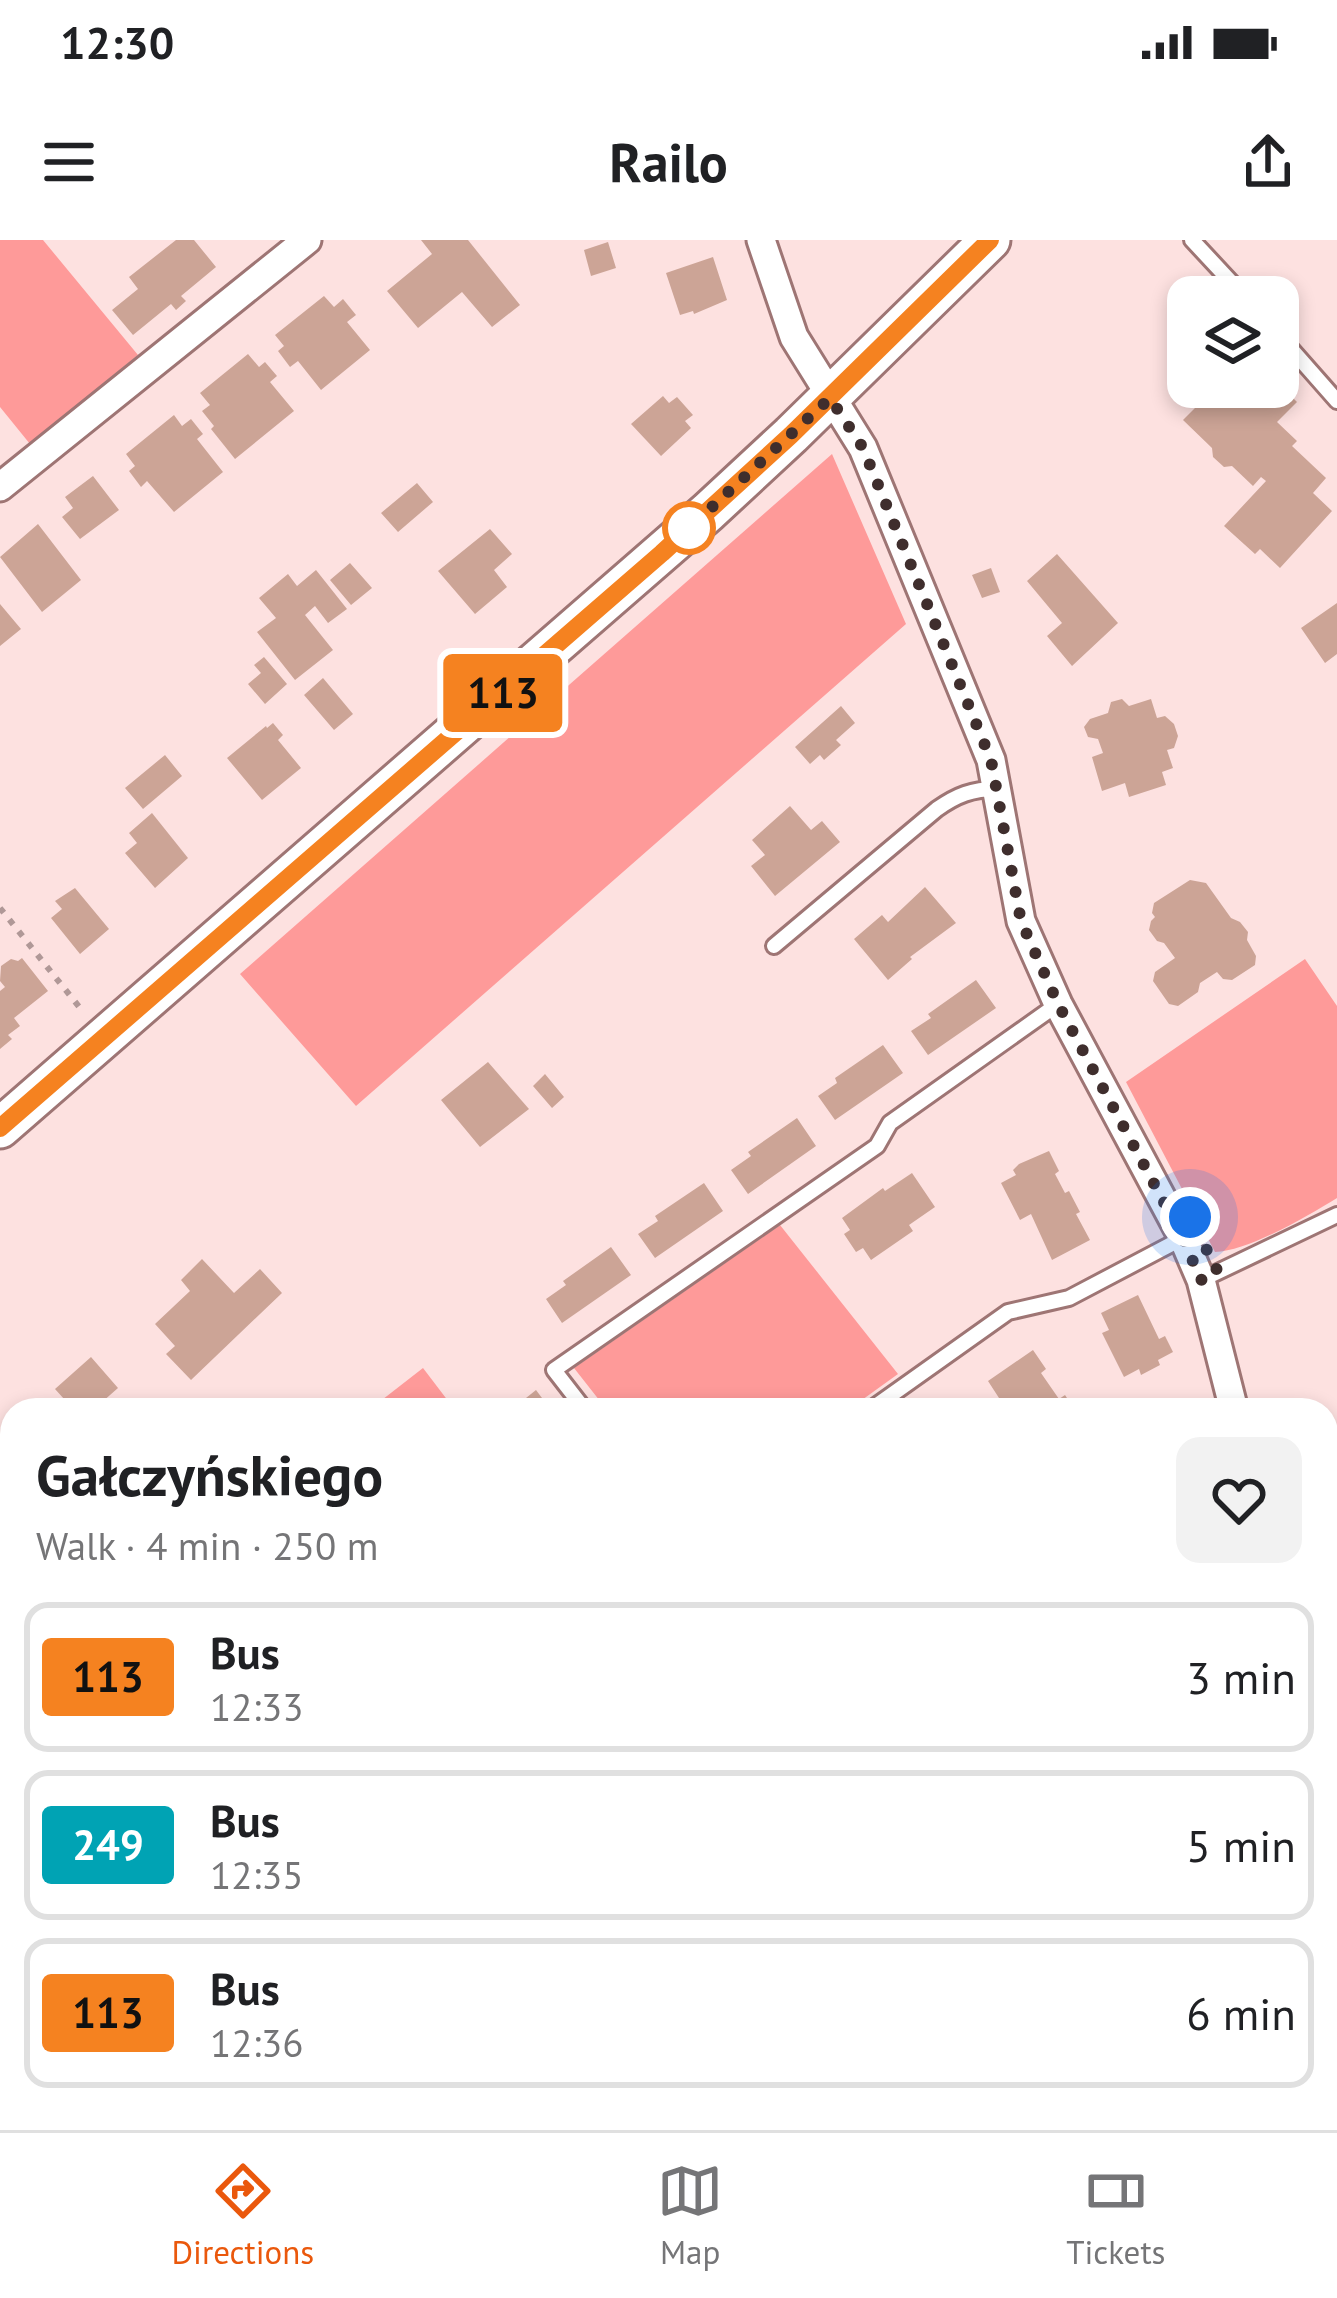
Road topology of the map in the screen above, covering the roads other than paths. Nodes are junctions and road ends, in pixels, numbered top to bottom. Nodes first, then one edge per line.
1 (307, 240) edge
2 (761, 240) edge
3 (990, 240) edge
4 (1192, 240) edge
5 (1225, 276) edge
6 (1299, 358) edge
7 (830, 398) junction
8 (1337, 401) edge
9 (0, 487) edge
10 (997, 789) junction
11 (774, 946) dead end
12 (1058, 1004) junction
13 (0, 1128) edge
14 (1337, 1215) edge
15 (1183, 1238) junction
16 (1201, 1280) junction
17 (576, 1398) edge
18 (887, 1398) edge
19 (1231, 1398) edge

1 - 9 street
2 - 7 street
3 - 7 street
4 - 5 lane
6 - 8 lane
7 - 10 street
7 - 13 street
10 - 11 lane
10 - 12 street
12 - 15 street
12 - 17 lane
14 - 16 lane
15 - 16 street
15 - 18 lane
16 - 19 street

